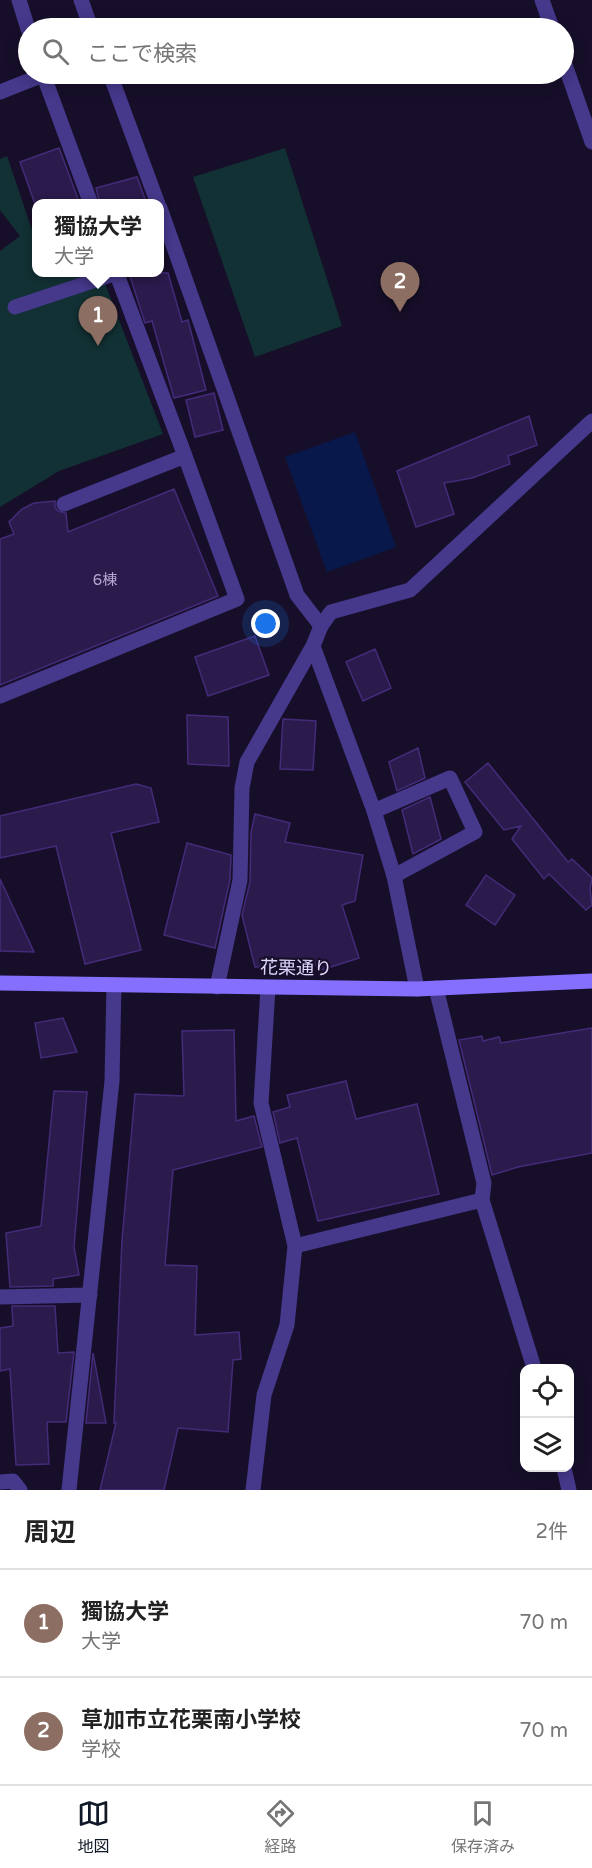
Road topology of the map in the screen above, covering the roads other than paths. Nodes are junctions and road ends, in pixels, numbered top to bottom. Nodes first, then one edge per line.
1 (19, 0) edge
2 (81, 0) edge
3 (542, 0) edge
4 (25, 18) edge
5 (87, 18) edge
6 (548, 18) edge
7 (19, 84) edge
8 (47, 84) edge
9 (114, 84) edge
10 (572, 84) edge
11 (0, 92) edge
12 (592, 142) edge
13 (89, 199) edge
14 (156, 199) edge
15 (164, 222) edge
16 (105, 277) edge
17 (118, 277) edge
18 (15, 307) dead end
19 (592, 421) edge
20 (185, 456) junction
21 (64, 504) dead end
22 (321, 626) junction
23 (313, 646) junction
24 (0, 696) edge
25 (374, 811) junction
26 (394, 876) junction
27 (592, 981) edge
28 (0, 983) edge
29 (114, 985) junction
30 (217, 987) junction
31 (268, 988) junction
32 (436, 988) junction
33 (417, 989) junction
34 (482, 1200) junction
35 (295, 1246) junction
36 (90, 1295) junction
37 (0, 1297) edge
38 (533, 1364) edge
39 (565, 1472) edge
40 (0, 1482) edge
41 (20, 1490) edge
42 (69, 1490) edge
43 (253, 1490) edge
44 (568, 1490) edge

1 - 4 street
2 - 5 street
3 - 6 street
7 - 11 street
8 - 13 street
9 - 14 street
10 - 12 street
15 - 22 street
16 - 18 street
17 - 20 street
19 - 22 street
20 - 21 street
20 - 24 street
22 - 23 street
23 - 25 street
23 - 30 street
25 - 26 street
25 - 26 street
26 - 33 street
27 - 32 street, 花栗通り
28 - 29 street, 花栗通り
29 - 30 street, 花栗通り
29 - 36 street
30 - 31 street, 花栗通り
31 - 33 street, 花栗通り
31 - 35 street
32 - 33 street, 花栗通り
32 - 34 street
34 - 35 street
34 - 38 street
35 - 43 street
36 - 37 street
36 - 42 street
39 - 44 street
40 - 41 street

